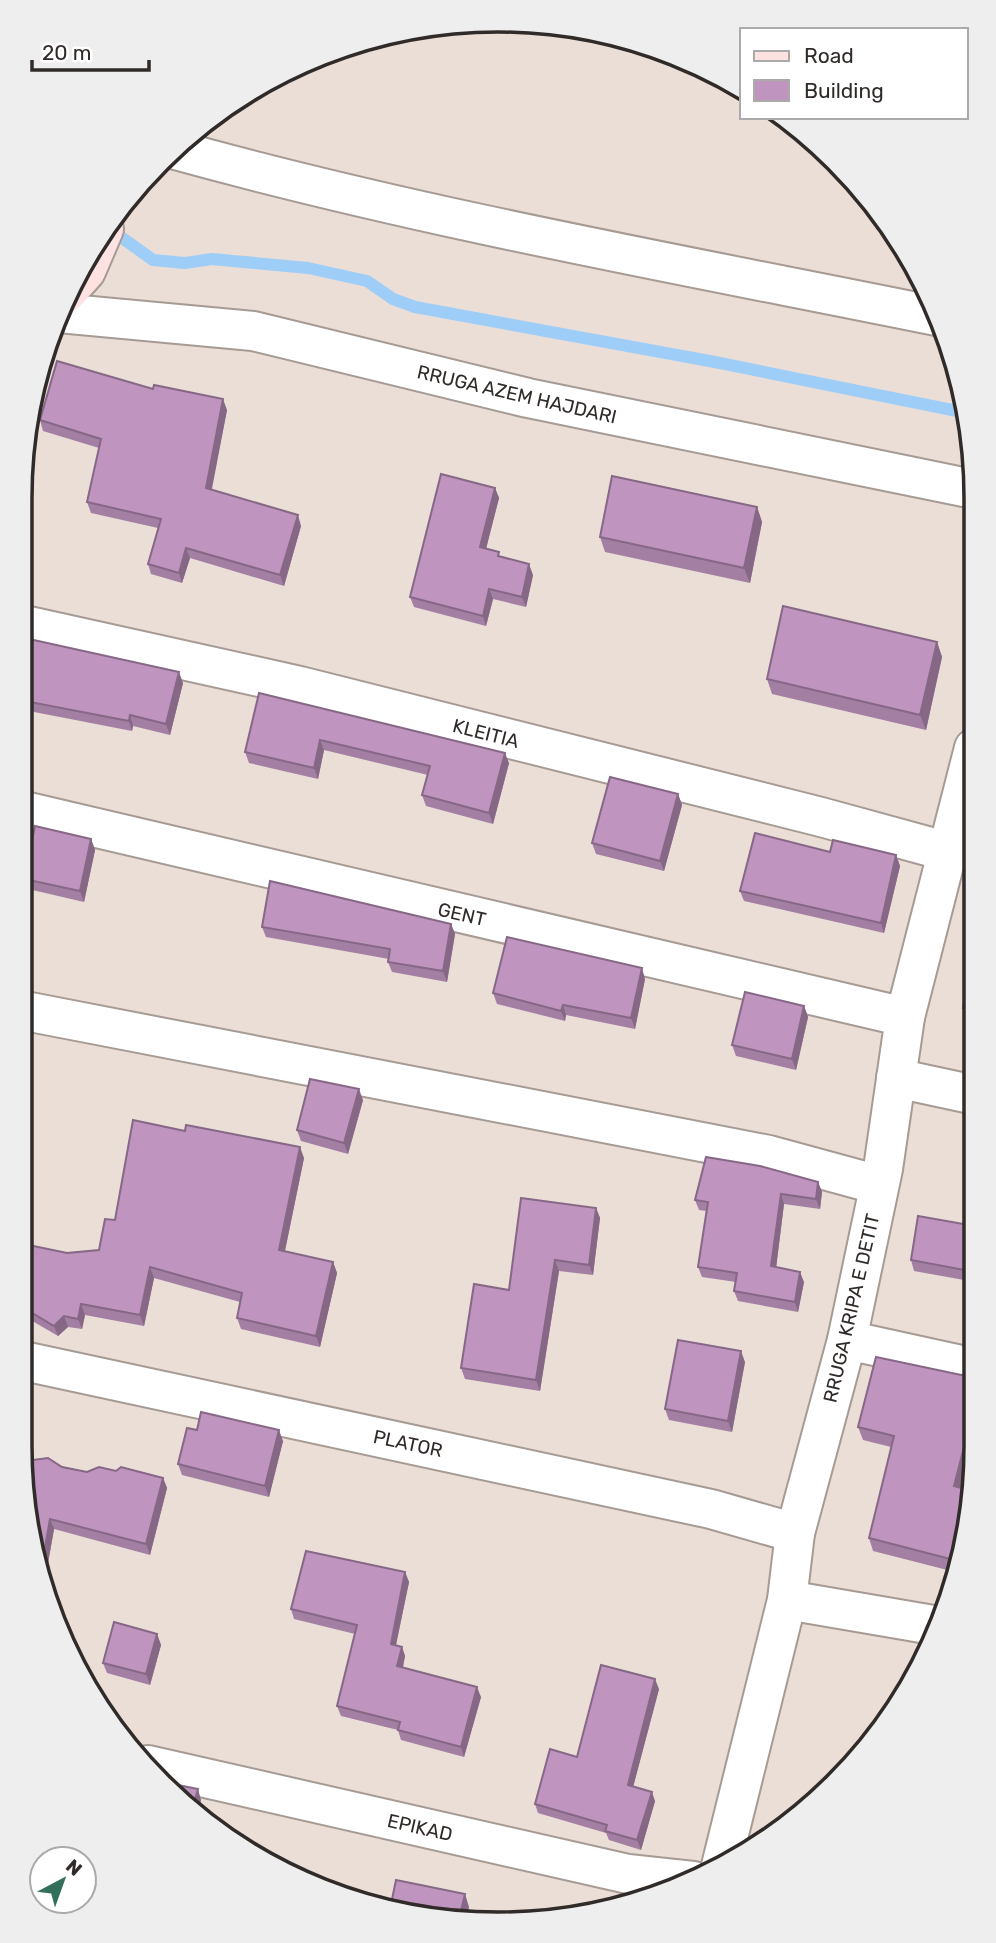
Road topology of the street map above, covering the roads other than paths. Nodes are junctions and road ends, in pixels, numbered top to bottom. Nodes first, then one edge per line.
1 (184, 152) edge
2 (69, 314) edge
3 (927, 314) edge
4 (964, 487) edge
5 (32, 627) edge
6 (964, 805) edge
7 (32, 813) edge
8 (959, 834) edge
9 (32, 1012) edge
10 (905, 1017) junction
11 (896, 1078) junction
12 (964, 1093) edge
13 (879, 1185) junction
14 (847, 1340) junction
15 (32, 1363) edge
16 (964, 1366) edge
17 (794, 1533) junction
18 (787, 1600) junction
19 (929, 1624) edge
20 (161, 1768) edge
21 (724, 1852) edge
22 (670, 1879) edge

1 - 3 street
2 - 4 street, RRUGA AZEM HAJDARI
5 - 8 street, KLEITIA
6 - 8 street, RRUGA KRIPA E DETIT
7 - 10 street, GENT
8 - 10 street, RRUGA KRIPA E DETIT
9 - 13 street
10 - 11 street, RRUGA KRIPA E DETIT
11 - 12 street
11 - 13 street, RRUGA KRIPA E DETIT
13 - 14 street, RRUGA KRIPA E DETIT
14 - 16 street
14 - 17 street, RRUGA KRIPA E DETIT
15 - 17 street, PLATOR
17 - 18 street, RRUGA KRIPA E DETIT
18 - 19 street
18 - 21 street, RRUGA KRIPA E DETIT
20 - 22 street, EPIKAD

